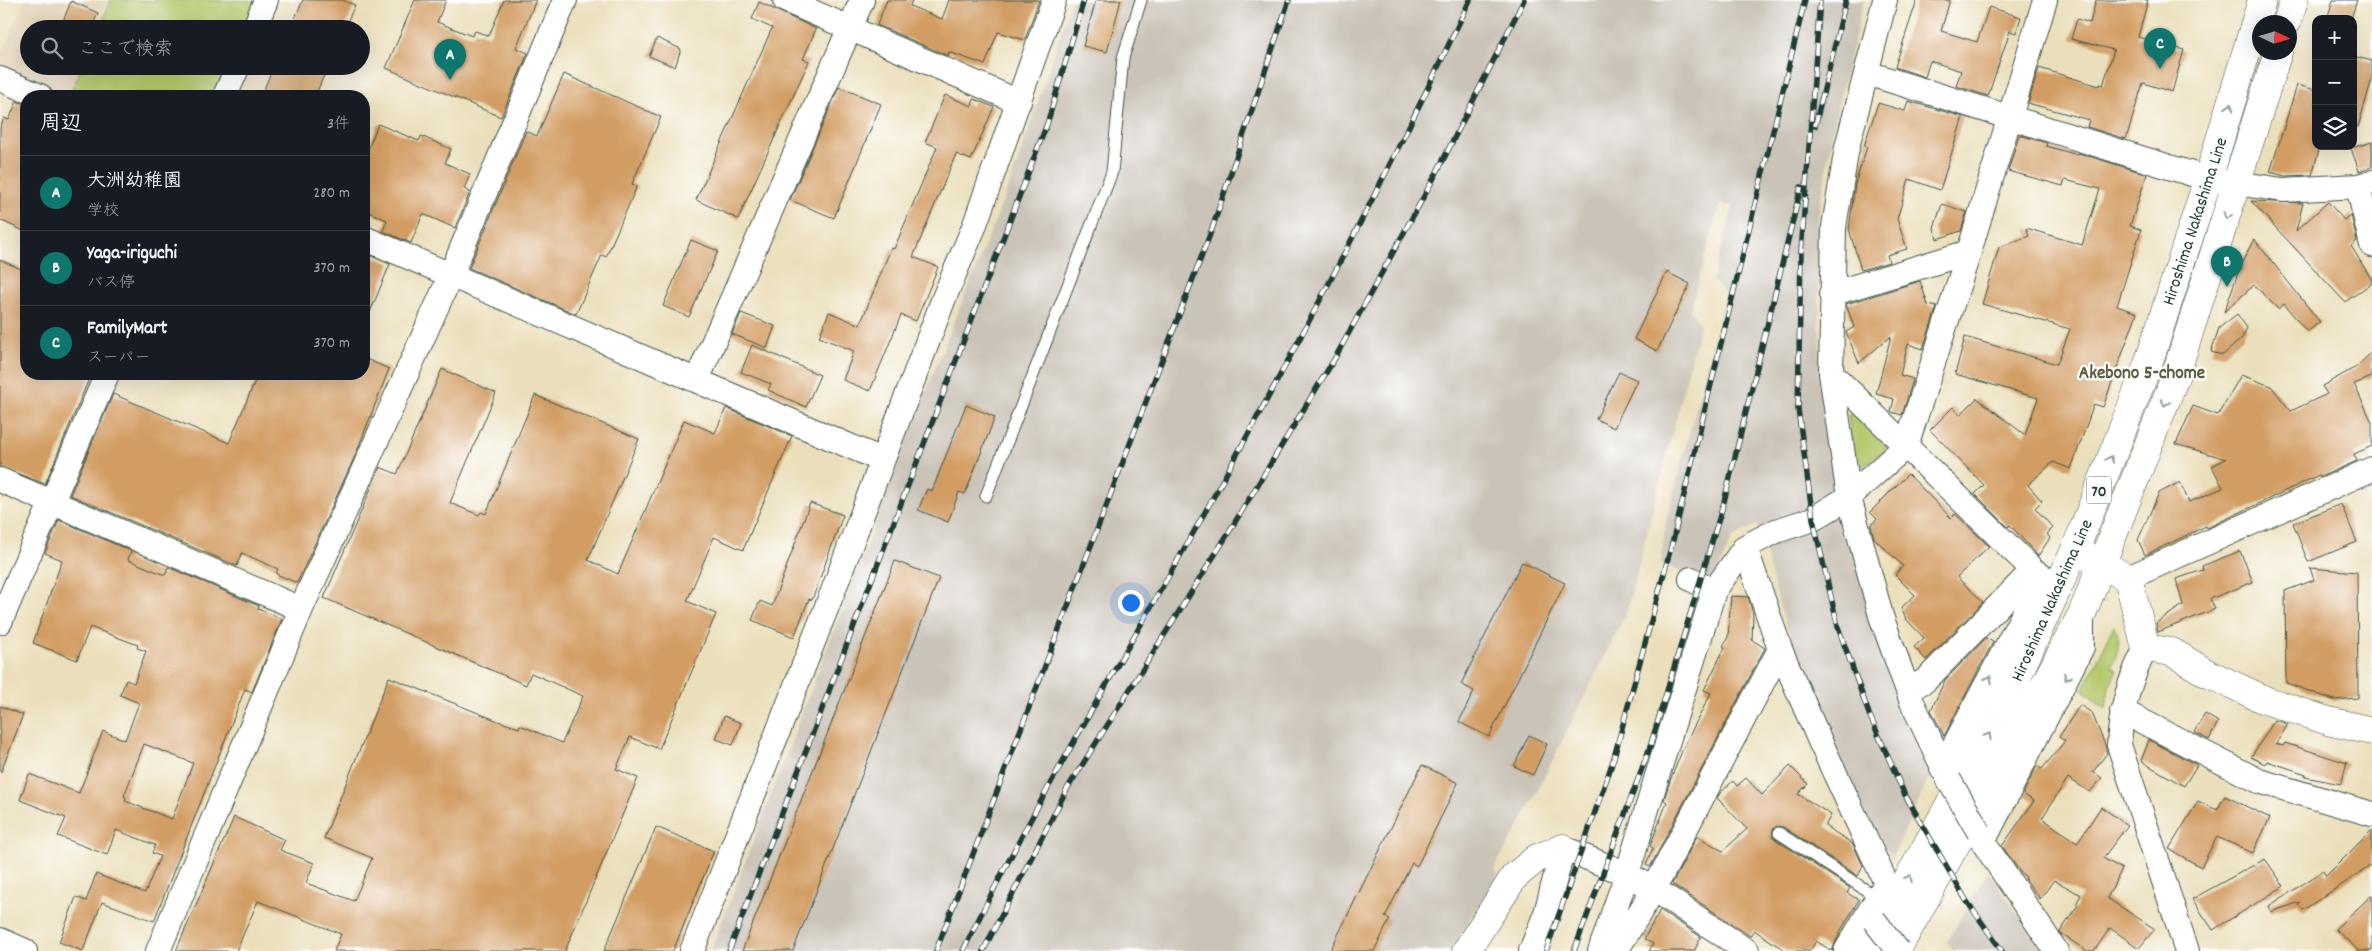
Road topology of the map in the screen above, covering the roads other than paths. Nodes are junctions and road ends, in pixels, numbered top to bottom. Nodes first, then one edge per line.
1 (266, 0) edge
2 (565, 0) edge
3 (784, 0) edge
4 (862, 0) edge
5 (1054, 0) edge
6 (1141, 0) edge
7 (1885, 0) edge
8 (2045, 0) edge
9 (2262, 0) edge
10 (2294, 0) edge
11 (2289, 15) edge
12 (258, 20) edge
13 (850, 28) junction
14 (2276, 60) edge
15 (1867, 72) junction
16 (234, 75) edge
17 (0, 79) edge
18 (26, 90) edge
19 (228, 90) edge
20 (1019, 102) junction
21 (2010, 116) junction
22 (2208, 179) junction
23 (2238, 183) junction
24 (2365, 184) edge
25 (370, 241) edge
26 (2372, 245) edge
27 (1969, 252) junction
28 (450, 277) junction
29 (1831, 294) junction
30 (1831, 373) junction
31 (104, 380) edge
32 (697, 380) junction
33 (1906, 446) junction
34 (882, 460) junction
35 (2372, 469) edge
36 (0, 480) edge
37 (986, 496) dead end
38 (1849, 497) junction
39 (52, 502) junction
40 (1745, 547) junction
41 (2075, 550) junction
42 (2103, 564) junction
43 (2045, 577) junction
44 (2128, 578) junction
45 (1690, 579) dead end
46 (1714, 591) junction
47 (301, 609) junction
48 (2082, 614) junction
49 (0, 622) edge
50 (1780, 648) junction
51 (2146, 648) junction
52 (1908, 690) junction
53 (2122, 711) junction
54 (2372, 731) edge
55 (1946, 774) junction
56 (2372, 814) edge
57 (1779, 834) dead end
58 (1981, 837) junction
59 (1563, 848) junction
60 (1628, 874) junction
61 (1654, 889) junction
62 (1874, 910) junction
63 (0, 940) edge
64 (25, 951) edge
65 (158, 951) edge
66 (692, 951) edge
67 (1466, 951) edge
68 (1530, 951) edge
69 (1600, 951) edge
70 (1616, 951) edge
71 (1747, 951) edge
72 (1846, 951) edge
73 (1868, 951) edge
74 (1897, 951) edge
75 (2056, 951) edge
76 (2187, 951) edge

1 - 12 street
2 - 28 street
3 - 13 street
4 - 13 street
5 - 20 street
6 - 37 lane
7 - 15 street
8 - 21 street
22 -> 9 main road, Hiroshima Nakashima Line / 70
10 - 11 main road
13 - 20 street
13 - 32 street
14 - 23 main road, Hiroshima Nakashima Line / 70
15 - 21 street
15 - 29 street
16 - 19 street
17 - 18 street
20 - 34 street
21 - 22 street
21 - 27 street
22 - 23 street
41 -> 22 main road, Hiroshima Nakashima Line / 70
23 - 24 street
23 -> 42 main road, Hiroshima Nakashima Line / 70
24 - 26 street
25 - 28 street
27 - 29 street
27 - 33 street
28 - 32 street
28 - 47 street
29 - 30 street
30 - 33 street
30 - 38 street
31 - 39 street
32 - 34 street
33 - 38 street
33 - 43 street
34 - 66 street
35 - 44 street
36 - 39 street
38 - 40 street
38 - 52 street
39 - 47 street
39 - 49 street
40 - 46 street
40 - 50 street
41 - 42 main road
41 - 43 main road, Hiroshima Nakashima Line / 70
42 - 44 main road
42 - 48 main road, Hiroshima Nakashima Line / 70
43 - 52 street
55 -> 43 street
73 -> 43 main road, Hiroshima Nakashima Line / 70
44 - 51 main road
45 - 46 street
46 - 60 street
47 - 65 street
48 -> 58 street
48 - 74 main road, Hiroshima Nakashima Line / 70
50 - 61 street
50 - 62 street
51 - 53 street
51 - 54 main road
52 - 55 street
53 - 56 street
53 - 76 street
55 - 58 street, bridge
57 - 62 lane
58 - 75 street
59 - 60 street
59 - 67 main road
59 - 68 street
60 - 61 street
60 - 69 street
61 - 70 street
61 - 71 street
62 - 72 street
62 - 74 street, bridge
63 - 64 street

